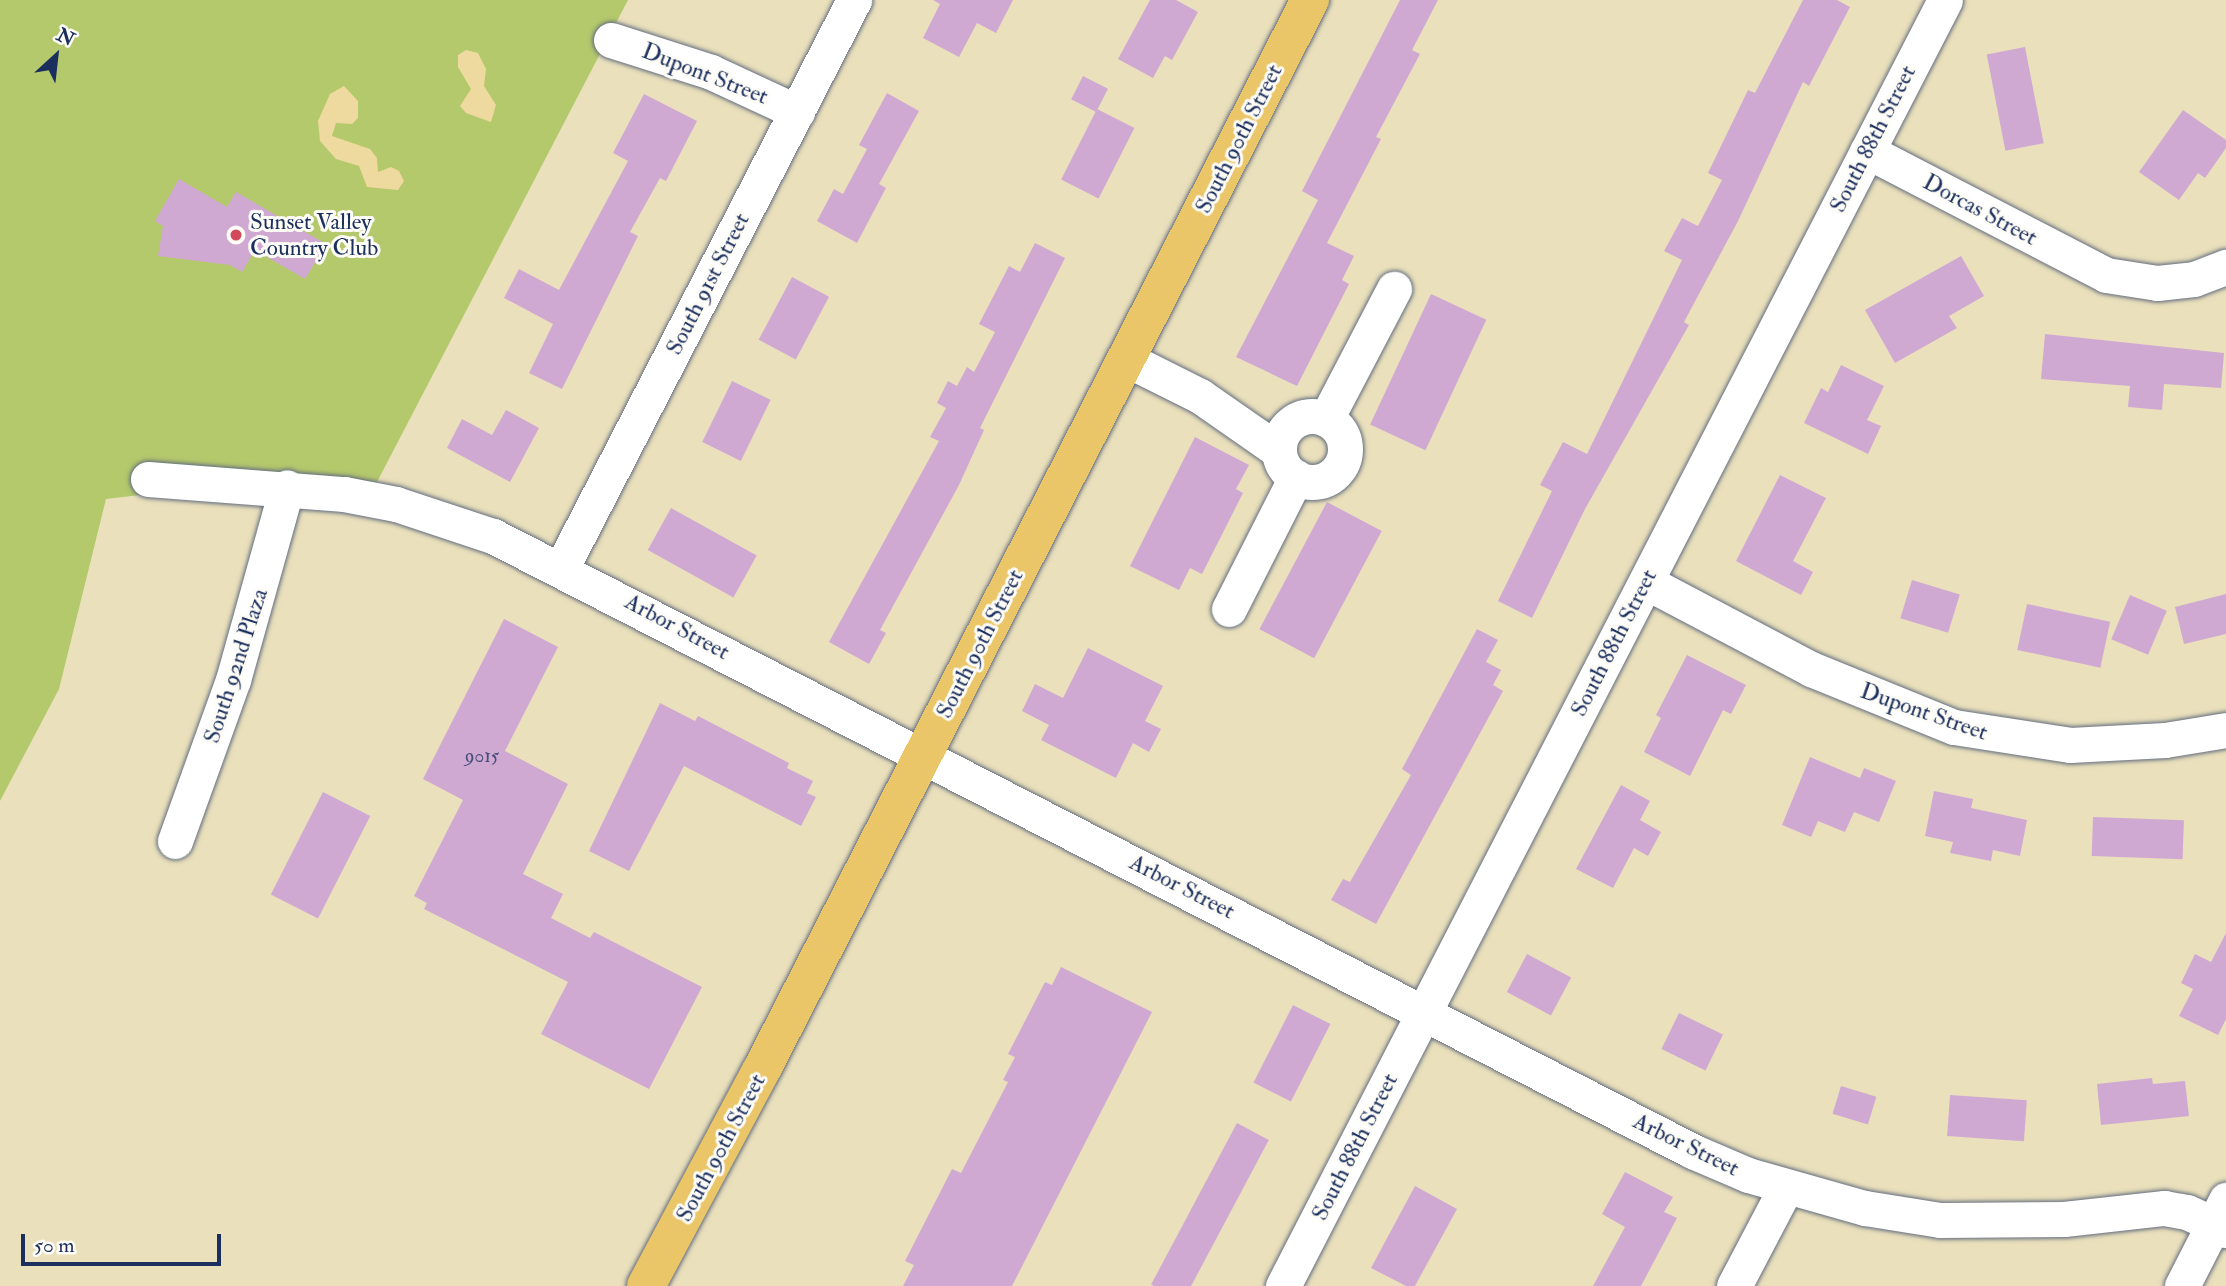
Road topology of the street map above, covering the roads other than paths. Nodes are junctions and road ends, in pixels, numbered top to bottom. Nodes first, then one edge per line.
1 (855, 0) edge
2 (1310, 0) edge
3 (1945, 0) edge
4 (611, 40) dead end
5 (797, 112) junction
6 (1867, 151) junction
7 (2226, 267) edge
8 (1394, 289) dead end
9 (1126, 359) junction
10 (1326, 419) junction
11 (1288, 451) junction
12 (148, 479) dead end
13 (288, 488) junction
14 (562, 567) junction
15 (1646, 582) junction
16 (1229, 609) dead end
17 (2226, 730) edge
18 (923, 756) junction
19 (175, 841) dead end
20 (1425, 1010) junction
21 (1786, 1187) junction
22 (2222, 1218) edge
23 (646, 1286) edge
24 (1283, 1286) edge
25 (1734, 1286) edge
26 (2182, 1286) edge

1 - 5 street, South 91st Street
2 - 9 main road, South 90th Street
3 - 6 street, South 88th Street
4 - 5 street, Dupont Street
5 - 14 street, South 91st Street
6 - 7 street, Dorcas Street
6 - 15 street, South 88th Street
8 - 10 street
9 - 11 street
9 - 18 main road, South 90th Street
10 - 11 street
10 - 11 street
11 - 16 street
12 - 13 street, Arbor Street
13 - 14 street, Arbor Street
13 - 19 street, South 92nd Plaza
14 - 18 street, Arbor Street
15 - 17 street, Dupont Street
15 - 20 street, South 88th Street
18 - 20 street, Arbor Street
18 - 23 main road, South 90th Street
20 - 21 street, Arbor Street
20 - 24 street, South 88th Street
21 - 22 street, Arbor Street
21 - 25 street
22 - 26 street

